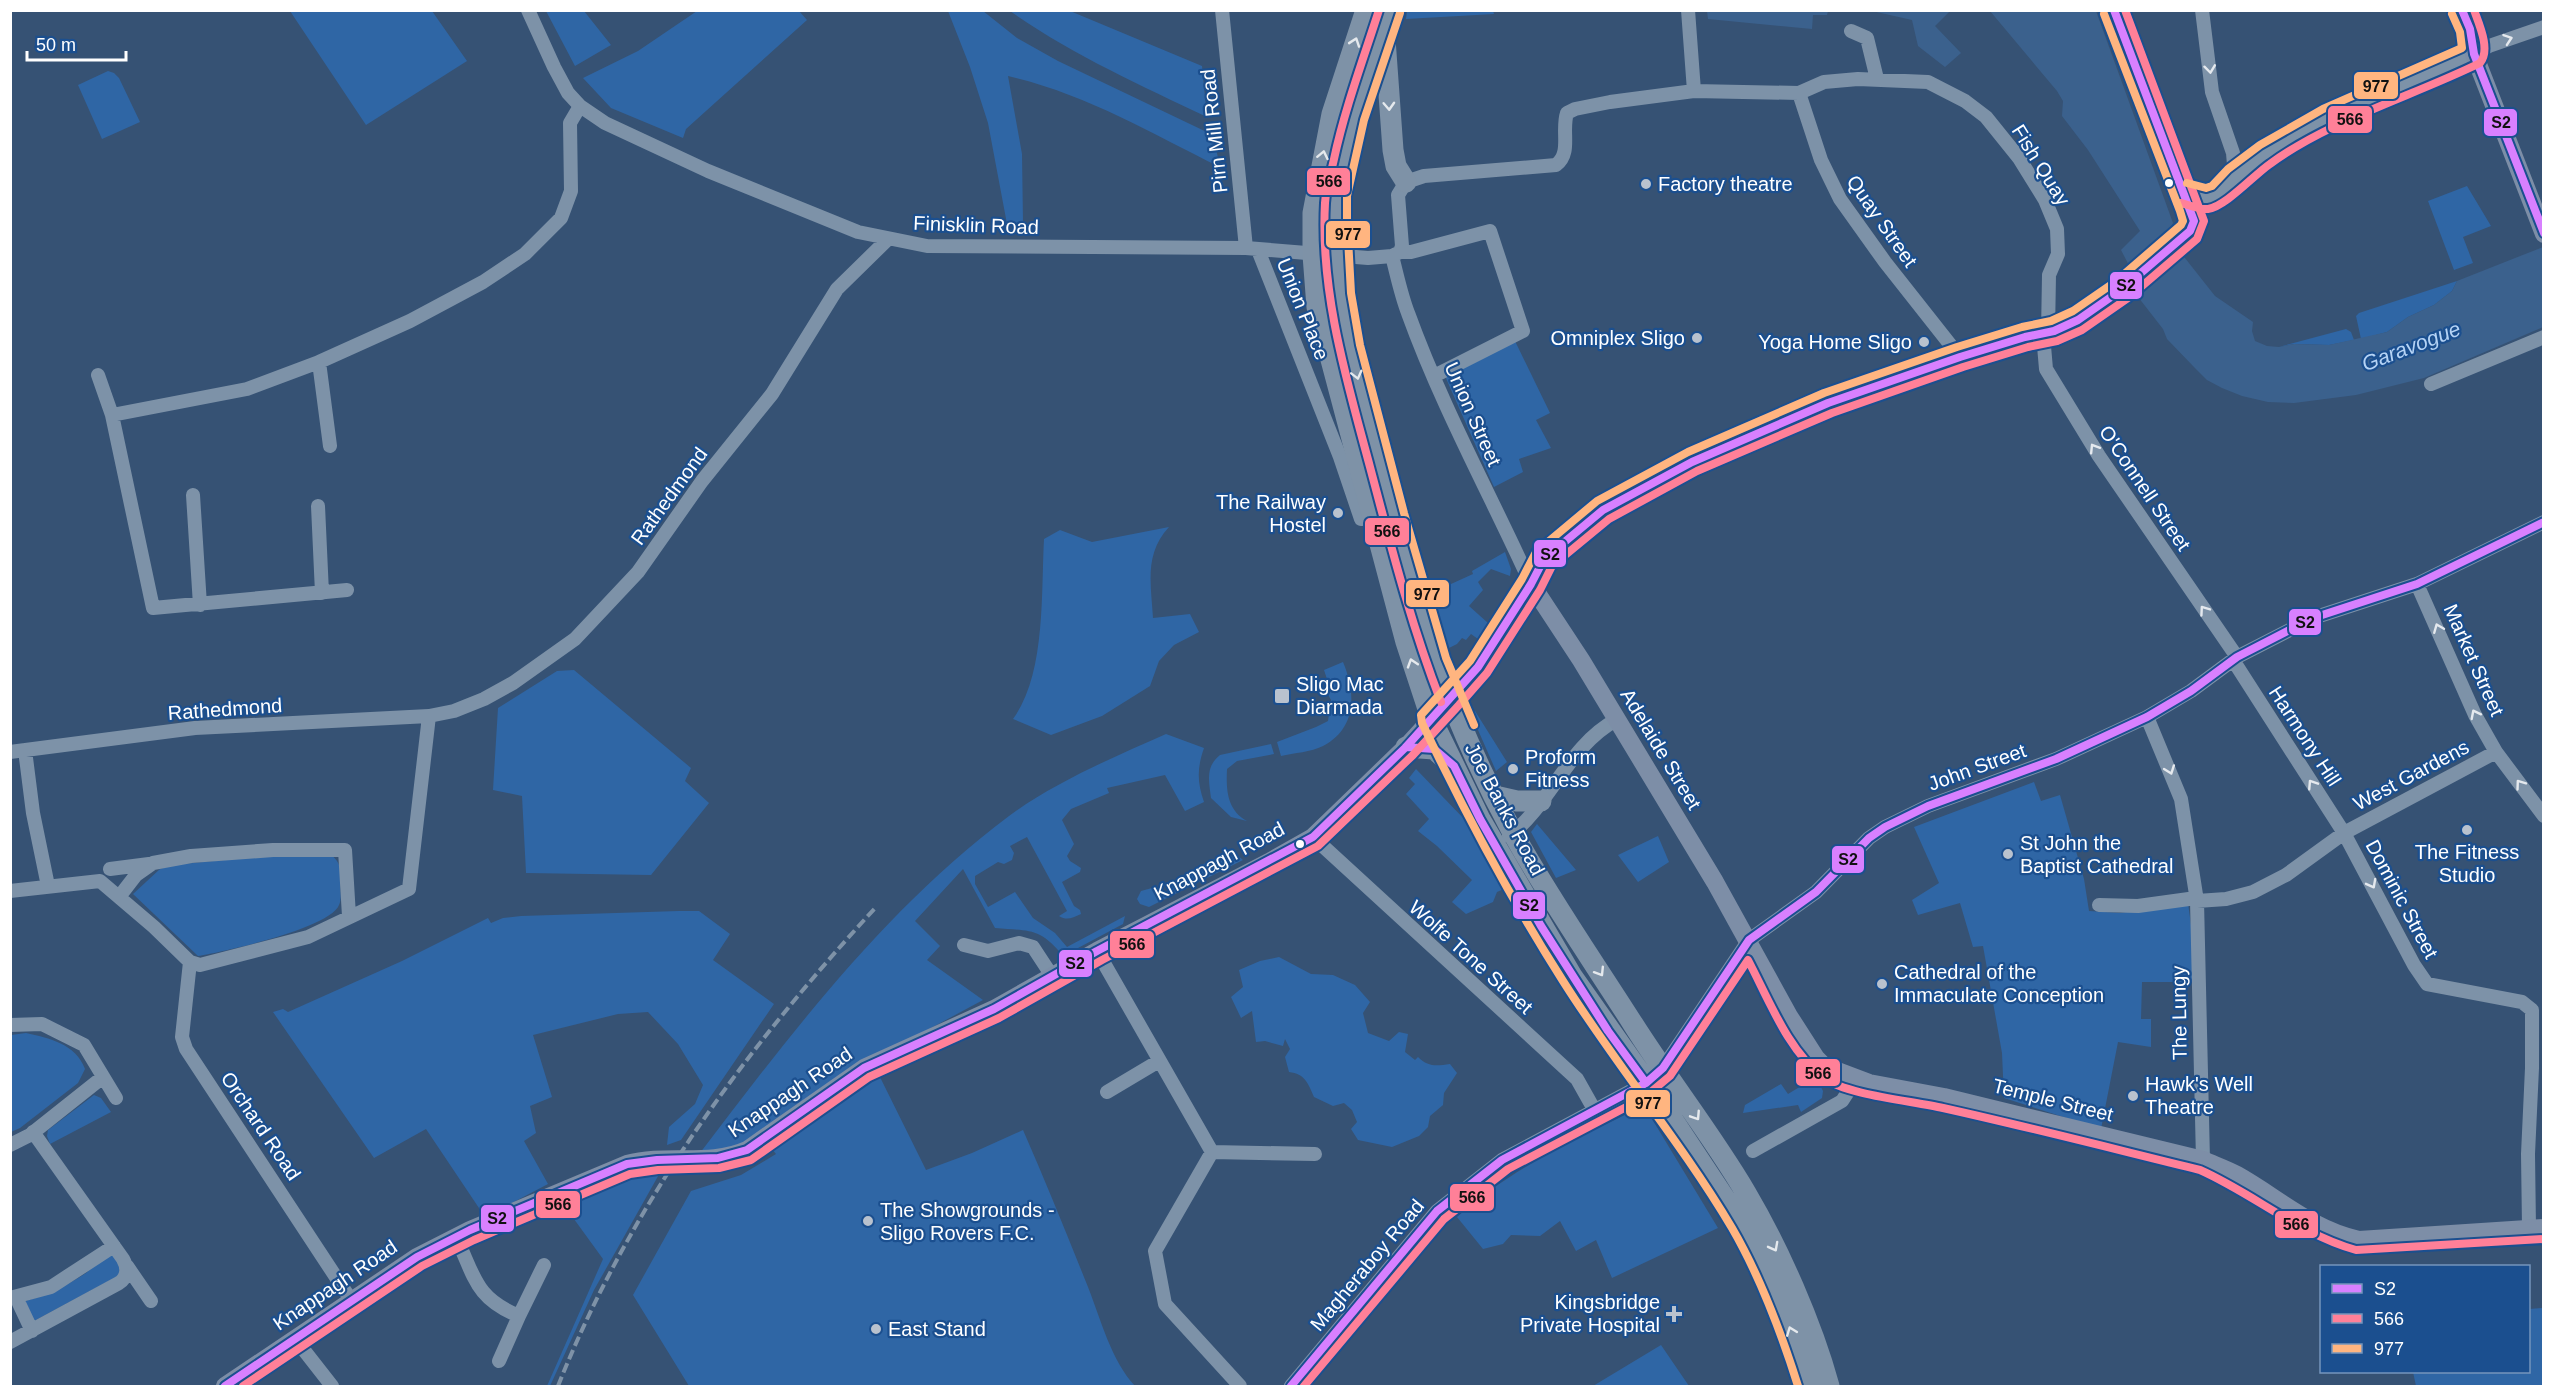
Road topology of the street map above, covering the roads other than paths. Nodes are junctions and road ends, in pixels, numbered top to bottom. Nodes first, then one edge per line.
1 (528, 10) edge
2 (1222, 10) edge
3 (1366, 10) edge
4 (1688, 10) edge
5 (2114, 10) edge
6 (2202, 10) edge
7 (2462, 10) edge
8 (1387, 19) edge
9 (2544, 27) edge
10 (1851, 31) dead end
11 (2474, 54) junction
12 (1877, 79) junction
13 (1694, 91) junction
14 (1799, 93) junction
15 (580, 106) junction
16 (2235, 177) junction
17 (1406, 182) junction
18 (2187, 201) junction
19 (2542, 227) edge
20 (888, 239) junction
21 (1252, 249) junction
22 (1396, 254) junction
23 (1312, 255) junction
24 (1338, 258) junction
25 (2048, 333) junction
26 (2544, 337) edge
27 (1959, 357) junction
28 (319, 362) junction
29 (98, 375) dead end
30 (1434, 376) junction
31 (2431, 384) dead end
32 (112, 415) junction
33 (330, 446) dead end
34 (193, 495) dead end
35 (318, 506) dead end
36 (1361, 519) dead end
37 (2544, 522) edge
38 (1531, 584) junction
39 (2417, 584) junction
40 (347, 590) dead end
41 (322, 593) junction
42 (200, 605) junction
43 (2235, 659) junction
44 (1451, 698) junction
45 (429, 716) junction
46 (2147, 717) junction
47 (1431, 718) junction
48 (1616, 720) junction
49 (1406, 747) junction
50 (18, 751) edge
51 (2496, 752) junction
52 (1454, 766) junction
53 (1495, 796) junction
54 (1541, 801) junction
55 (2544, 816) edge
56 (1513, 833) junction
57 (2344, 833) junction
58 (1312, 837) junction
59 (1496, 846) junction
60 (153, 863) junction
61 (110, 869) dead end
62 (48, 886) junction
63 (10, 891) edge
64 (119, 897) junction
65 (2196, 899) junction
66 (2099, 905) dead end
67 (349, 916) junction
68 (1749, 940) junction
69 (964, 945) dead end
70 (1097, 951) junction
71 (190, 962) junction
72 (1052, 976) junction
73 (10, 1024) edge
74 (1159, 1061) junction
75 (1663, 1068) junction
76 (103, 1077) junction
77 (1857, 1078) junction
78 (1646, 1083) junction
79 (1107, 1092) dead end
80 (116, 1098) dead end
81 (1600, 1109) junction
82 (33, 1132) junction
83 (10, 1145) edge
84 (1753, 1151) dead end
85 (1212, 1152) junction
86 (1315, 1154) dead end
87 (2203, 1160) junction
88 (2536, 1228) edge
89 (456, 1237) junction
90 (114, 1246) junction
91 (544, 1265) dead end
92 (127, 1266) junction
93 (13, 1298) edge
94 (351, 1300) junction
95 (151, 1301) dead end
96 (519, 1316) junction
97 (33, 1331) junction
98 (296, 1340) junction
99 (10, 1342) edge
100 (499, 1361) dead end
101 (225, 1386) edge
102 (332, 1386) edge
103 (1240, 1386) edge
104 (1290, 1386) edge
105 (1809, 1386) edge
106 (1829, 1386) edge

1 - 15 street, Finisklin Road
2 - 21 street, Pirn Mill Road
23 -> 3 highway, Joe Banks Road
4 - 13 street
5 - 18 main road
6 -> 16 street
7 - 11 main road
8 -> 17 highway
8 - 24 highway, Joe Banks Road
11 -> 9 street
10 - 12 street
11 - 16 street
11 - 19 main road
12 - 14 street, Fish Quay
12 - 25 street, Fish Quay
13 - 14 street
13 - 17 street
14 - 27 street, Quay Street
15 - 20 street, Finisklin Road
15 - 28 street
16 - 18 street
17 - 22 street, Union Street
18 - 25 main road, Knappagh Road
20 - 21 street, Finisklin Road
20 - 45 street, Rathedmond
21 - 23 street, Finisklin Road
21 - 36 street, Union Place
22 - 24 street, Finisklin Road
22 - 30 street, Union Street
22 - 30 street, Finisklin Road
23 - 24 street, Finisklin Road
47 -> 23 highway, Joe Banks Road
24 -> 44 highway, Joe Banks Road
25 - 27 main road, Knappagh Road
43 -> 25 street, O'Connell Street
26 - 31 street
27 - 38 main road, Knappagh Road
28 - 32 street
28 - 33 street
29 - 32 street
30 - 38 street, Union Street
32 - 42 street
34 - 42 street
35 - 41 street
37 - 39 street, John Street
38 - 44 main road, Knappagh Road
38 - 48 main road, Adelaide Street
39 - 43 street, John Street
51 -> 39 street, Market Street
40 - 41 street
41 - 42 street
43 - 46 street, John Street
57 -> 43 street, Harmony Hill
44 - 47 main road, Knappagh Road
44 - 53 highway, Joe Banks Road
45 - 50 street, Rathedmond
45 - 67 street
46 -> 65 street, The Lungy
46 - 68 street, John Street
47 - 49 main road, Knappagh Road
47 - 52 highway, Joe Banks Road
48 - 54 street
48 - 68 main road, Adelaide Street
49 - 52 highway
49 - 58 main road, Knappagh Road
50 - 62 street, Rathedmond
55 -> 51 street, Market Street
51 - 57 street, West Gardens
52 - 59 highway, Joe Banks Road
53 - 54 highway
53 - 56 highway, Joe Banks Road
54 - 56 street
56 - 59 street
56 -> 75 highway, Joe Banks Road
57 - 65 street, West Gardens
57 -> 88 street, Dominic Street
58 - 70 main road, Knappagh Road
58 - 81 street, Wolfe Tone Street
59 - 78 highway, Joe Banks Road
60 - 61 street
60 - 64 street
60 - 67 street
62 - 63 street
62 - 64 street
64 - 71 street
65 - 66 street, West Gardens
65 - 87 street, The Lungy
67 - 71 street
68 - 75 street, Magheraboy Road
68 - 77 main road, Temple Street
69 - 72 street
70 - 72 main road, Knappagh Road
70 - 74 street
71 - 94 street, Orchard Road
72 - 89 main road, Knappagh Road
73 - 76 street
74 - 79 street
74 - 85 street
75 - 78 street, Magheraboy Road
75 -> 106 highway, Joe Banks Road
76 - 80 street
76 - 82 street
77 - 84 street
77 - 87 main road, Temple Street
78 - 81 street, Magheraboy Road
105 -> 78 highway, Joe Banks Road
81 - 104 street, Magheraboy Road
82 - 83 street
82 - 90 street
85 - 86 street
85 - 103 street
87 - 88 main road, Temple Street
89 - 94 main road, Knappagh Road
89 - 96 street
90 - 92 street
90 - 93 street
91 - 96 street
92 - 95 street
92 - 97 street
93 - 97 street
94 - 98 main road, Knappagh Road
96 - 100 street
97 - 99 street
98 - 101 main road, Knappagh Road
98 - 102 street

